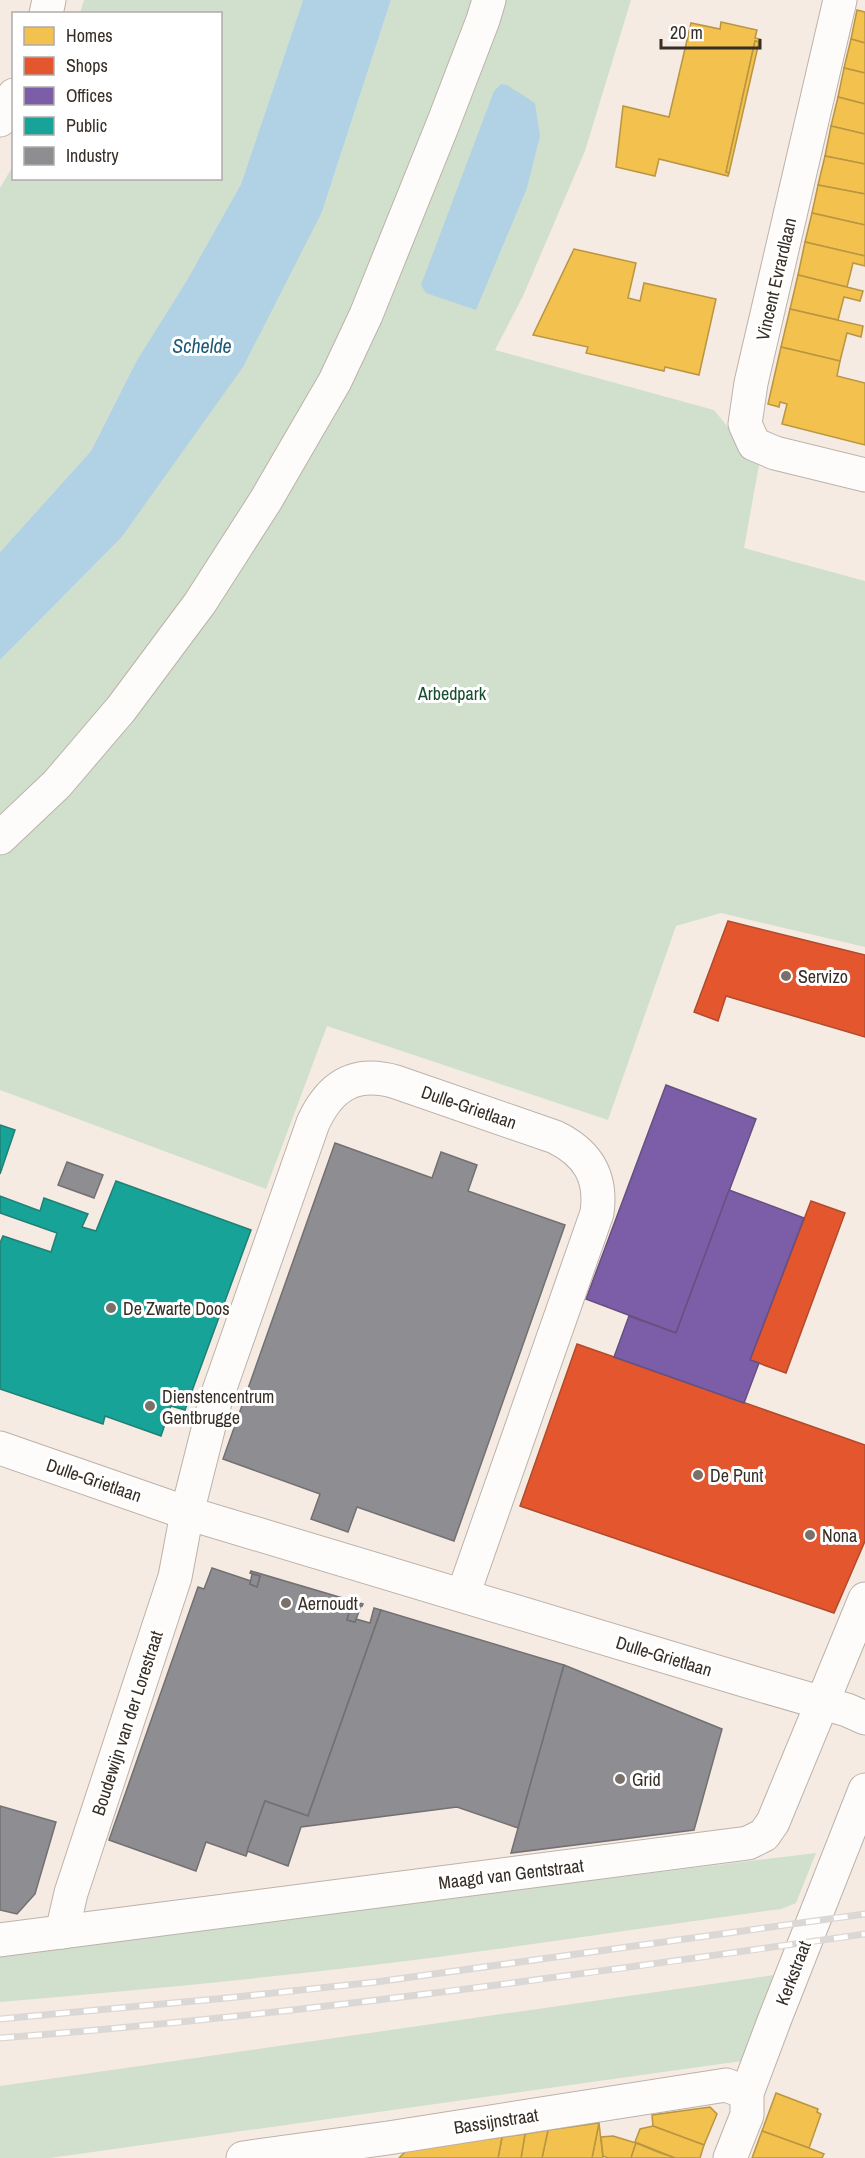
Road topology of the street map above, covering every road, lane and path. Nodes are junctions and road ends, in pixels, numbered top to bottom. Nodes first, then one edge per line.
1 (489, 0) edge
2 (840, 0) edge
3 (12, 99) edge
4 (0, 120) edge
5 (865, 475) edge
6 (0, 838) edge
7 (0, 1448) edge
8 (188, 1513) junction
9 (463, 1595) junction
10 (865, 1599) edge
11 (822, 1702) junction
12 (865, 1718) edge
13 (865, 1790) edge
14 (62, 1932) junction
15 (0, 1940) edge
16 (747, 2093) junction
17 (386, 2148) edge
18 (243, 2158) edge
19 (729, 2158) edge

1 - 6 street
2 - 5 street, Vincent Evrardlaan
3 - 4 street
7 - 8 street, Dulle-Grietlaan
8 - 9 street, Dulle-Grietlaan
8 - 9 street, Dulle-Grietlaan
8 - 14 street, Boudewijn van der Lorestraat
9 - 11 street, Dulle-Grietlaan
10 - 11 street, Maagd van Gentstraat
11 - 12 street, Dulle-Grietlaan
11 - 14 street, Maagd van Gentstraat
13 - 16 street, Kerkstraat
14 - 15 street, Maagd van Gentstraat
16 - 17 street, Bassijnstraat
16 - 19 street, Kerkstraat
17 - 18 street, Bassijnstraat

